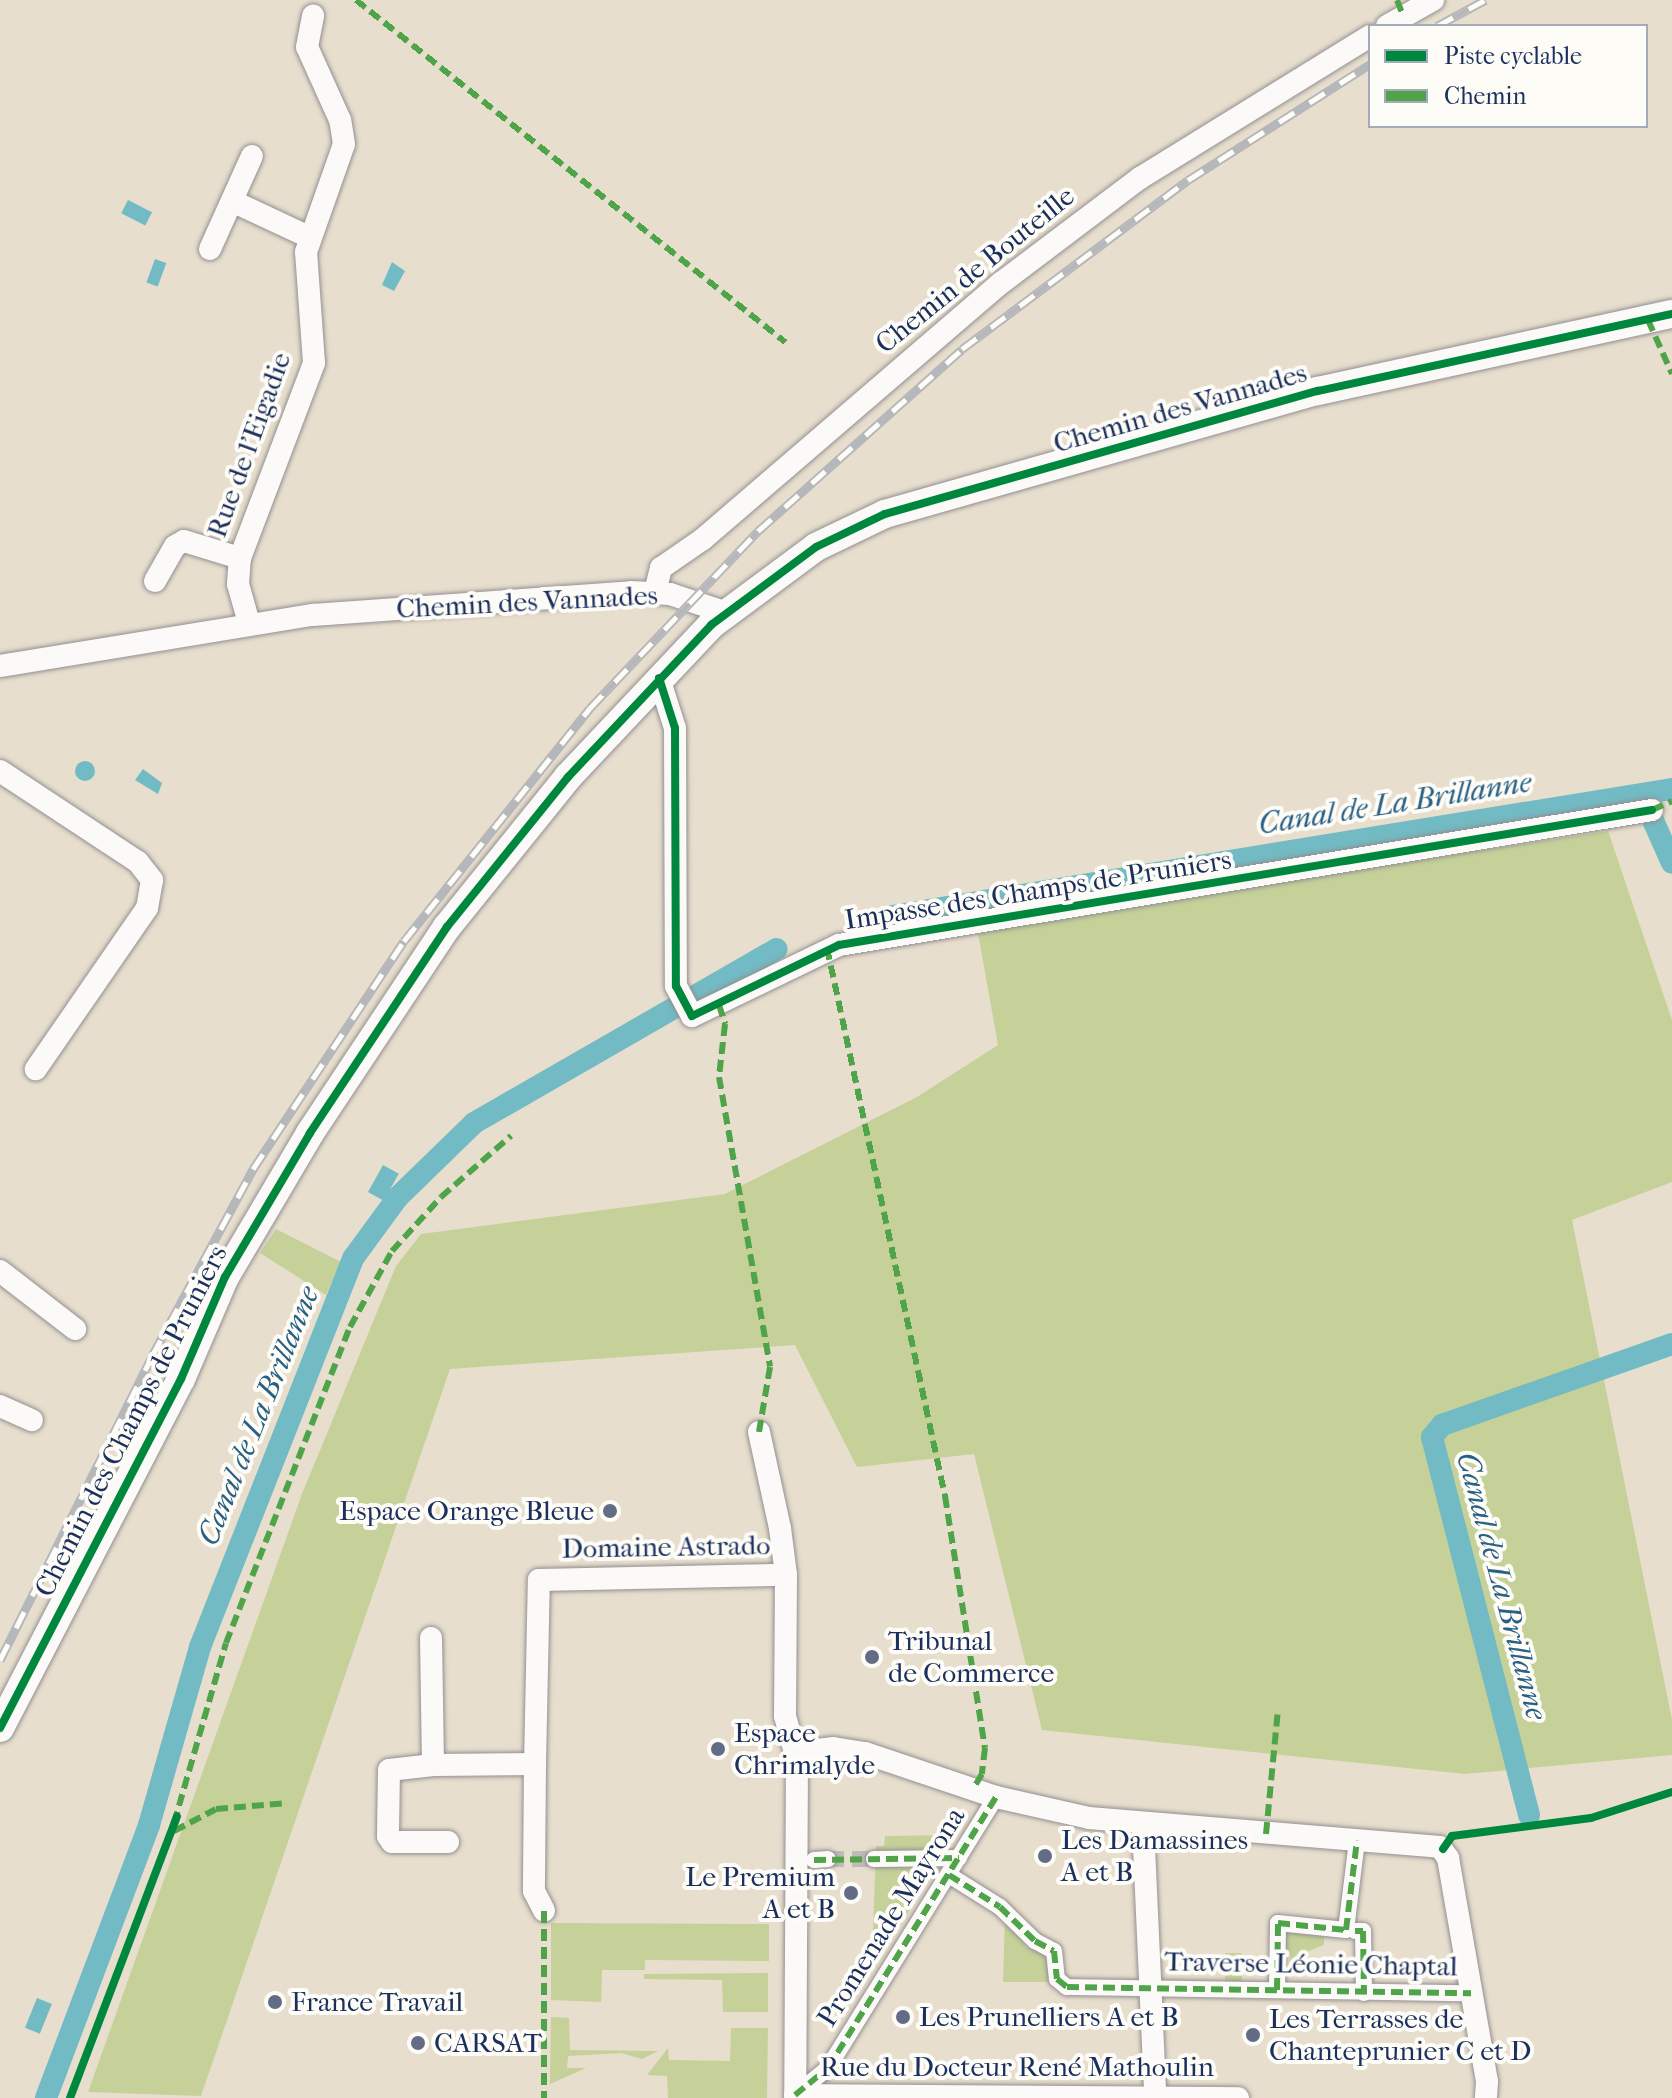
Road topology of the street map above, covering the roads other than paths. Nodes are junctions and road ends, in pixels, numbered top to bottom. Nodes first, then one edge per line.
1 (1433, 0) edge
2 (313, 16) dead end
3 (1391, 24) edge
4 (1368, 37) edge
5 (252, 156) dead end
6 (232, 201) junction
7 (311, 238) junction
8 (210, 249) dead end
9 (1672, 314) edge
10 (240, 558) junction
11 (155, 581) dead end
12 (655, 592) junction
13 (727, 613) junction
14 (249, 623) junction
15 (0, 666) edge
16 (659, 678) junction
17 (0, 771) edge
18 (1652, 810) dead end
19 (36, 1069) dead end
20 (0, 1271) edge
21 (75, 1329) dead end
22 (0, 1406) edge
23 (32, 1420) dead end
24 (759, 1432) dead end
25 (786, 1575) junction
26 (431, 1638) dead end
27 (0, 1728) edge
28 (796, 1752) junction
29 (535, 1764) junction
30 (433, 1765) junction
31 (996, 1797) junction
32 (1143, 1825) junction
33 (1357, 1841) junction
34 (448, 1842) dead end
35 (959, 1858) junction
36 (874, 1859) tunnel mouth
37 (949, 1875) junction
38 (544, 1911) dead end
39 (1355, 1931) dead end
40 (1150, 1986) junction
41 (1277, 1990) junction
42 (1364, 1993) junction
43 (1471, 1993) junction
44 (1155, 2094) junction
45 (795, 2097) edge
46 (1238, 2098) edge
47 (1486, 2098) edge

1 - 3 street
2 - 7 street, Rue de l'Eigadie
4 - 12 street, Chemin de Bouteille
5 - 6 street
6 - 7 street
6 - 8 street
7 - 10 street, Rue de l'Eigadie
9 - 13 street, Chemin des Vannades
10 - 11 street
10 - 14 street, Rue de l'Eigadie
12 - 13 street, Chemin des Vannades
12 - 14 street, Chemin des Vannades
13 - 16 street, Chemin des Champs de Pruniers
14 - 15 street, Chemin des Vannades
16 - 18 street, Impasse des Champs de Pruniers
16 - 27 street, Chemin des Champs de Pruniers
17 - 19 street
20 - 21 street
22 - 23 street
24 - 25 street
25 - 28 street
25 - 29 street, Domaine Astrado
26 - 30 street
28 - 31 street
28 - 45 street
29 - 30 street
29 - 38 street, Domaine Astrado
30 - 34 street
31 - 32 street
31 - 35 street, Promenade Mayrona
32 - 33 street
32 - 40 street
33 - 41 street
33 - 43 street
35 - 36 street
35 - 37 street, Promenade Mayrona
37 - 40 street, Traverse Léonie Chaptal
37 - 45 street, Promenade Mayrona
39 - 42 street
40 - 41 street, Traverse Léonie Chaptal
40 - 44 street
41 - 42 street, Traverse Léonie Chaptal
42 - 43 street, Traverse Léonie Chaptal
43 - 47 street
44 - 45 street, Rue du Docteur René Mathoulin
44 - 46 street, Rue du Docteur René Mathoulin

